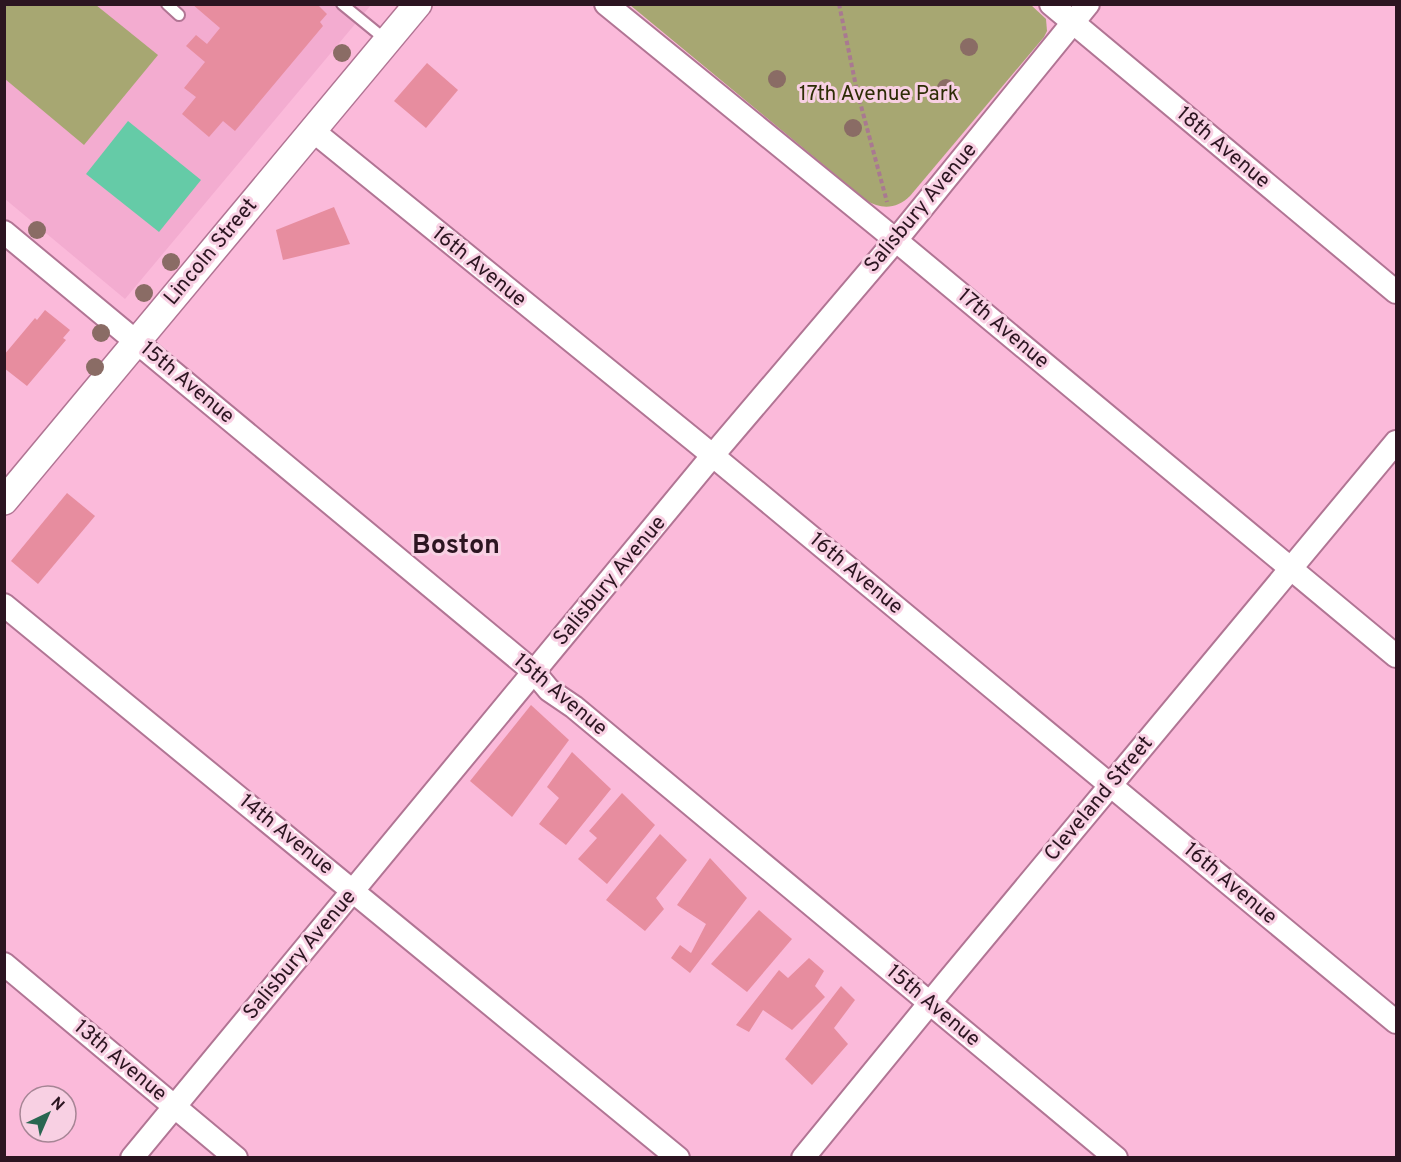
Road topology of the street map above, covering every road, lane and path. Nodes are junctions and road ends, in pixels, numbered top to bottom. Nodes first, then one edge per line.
1 (167, 4) edge
2 (342, 4) edge
3 (418, 4) edge
4 (606, 4) edge
5 (839, 4) edge
6 (1051, 4) edge
7 (1088, 4) edge
8 (179, 15) dead end
9 (1073, 23) junction
10 (387, 41) junction
11 (312, 130) junction
12 (887, 202) dead end
13 (4, 232) edge
14 (896, 240) junction
15 (1396, 292) edge
16 (137, 341) junction
17 (1396, 442) edge
18 (713, 456) junction
19 (4, 501) edge
20 (1291, 568) junction
21 (4, 605) edge
22 (1396, 656) edge
23 (534, 672) junction
24 (1111, 786) junction
25 (354, 890) junction
26 (4, 964) edge
27 (929, 1002) junction
28 (1396, 1022) edge
29 (173, 1106) junction
30 (132, 1158) edge
31 (236, 1158) edge
32 (678, 1158) edge
33 (803, 1158) edge
34 (1116, 1158) edge

1 - 8 lane
2 - 10 lane
3 - 10 street, Lincoln Street
4 - 14 street, 17th Avenue
5 - 12 path
6 - 9 street, 18th Avenue
7 - 9 street, Salisbury Avenue
9 - 14 street, Salisbury Avenue
9 - 15 street, 18th Avenue
10 - 11 street, Lincoln Street
11 - 16 street, Lincoln Street
11 - 18 street, 16th Avenue
13 - 16 street, 15th Avenue
14 - 18 street, Salisbury Avenue
14 - 20 street, 17th Avenue
16 - 19 street, Lincoln Street
16 - 23 street, 15th Avenue
17 - 20 street, Cleveland Street
18 - 23 street, Salisbury Avenue
18 - 24 street, 16th Avenue
20 - 22 street, 17th Avenue
20 - 24 street, Cleveland Street
21 - 25 street, 14th Avenue
23 - 25 street, Salisbury Avenue
23 - 27 street, 15th Avenue
24 - 27 street, Cleveland Street
24 - 28 street, 16th Avenue
25 - 29 street, Salisbury Avenue
25 - 32 street, 14th Avenue
26 - 29 street, 13th Avenue
27 - 33 street, Cleveland Street
27 - 34 street, 15th Avenue
29 - 30 street, Salisbury Avenue
29 - 31 street, 13th Avenue

